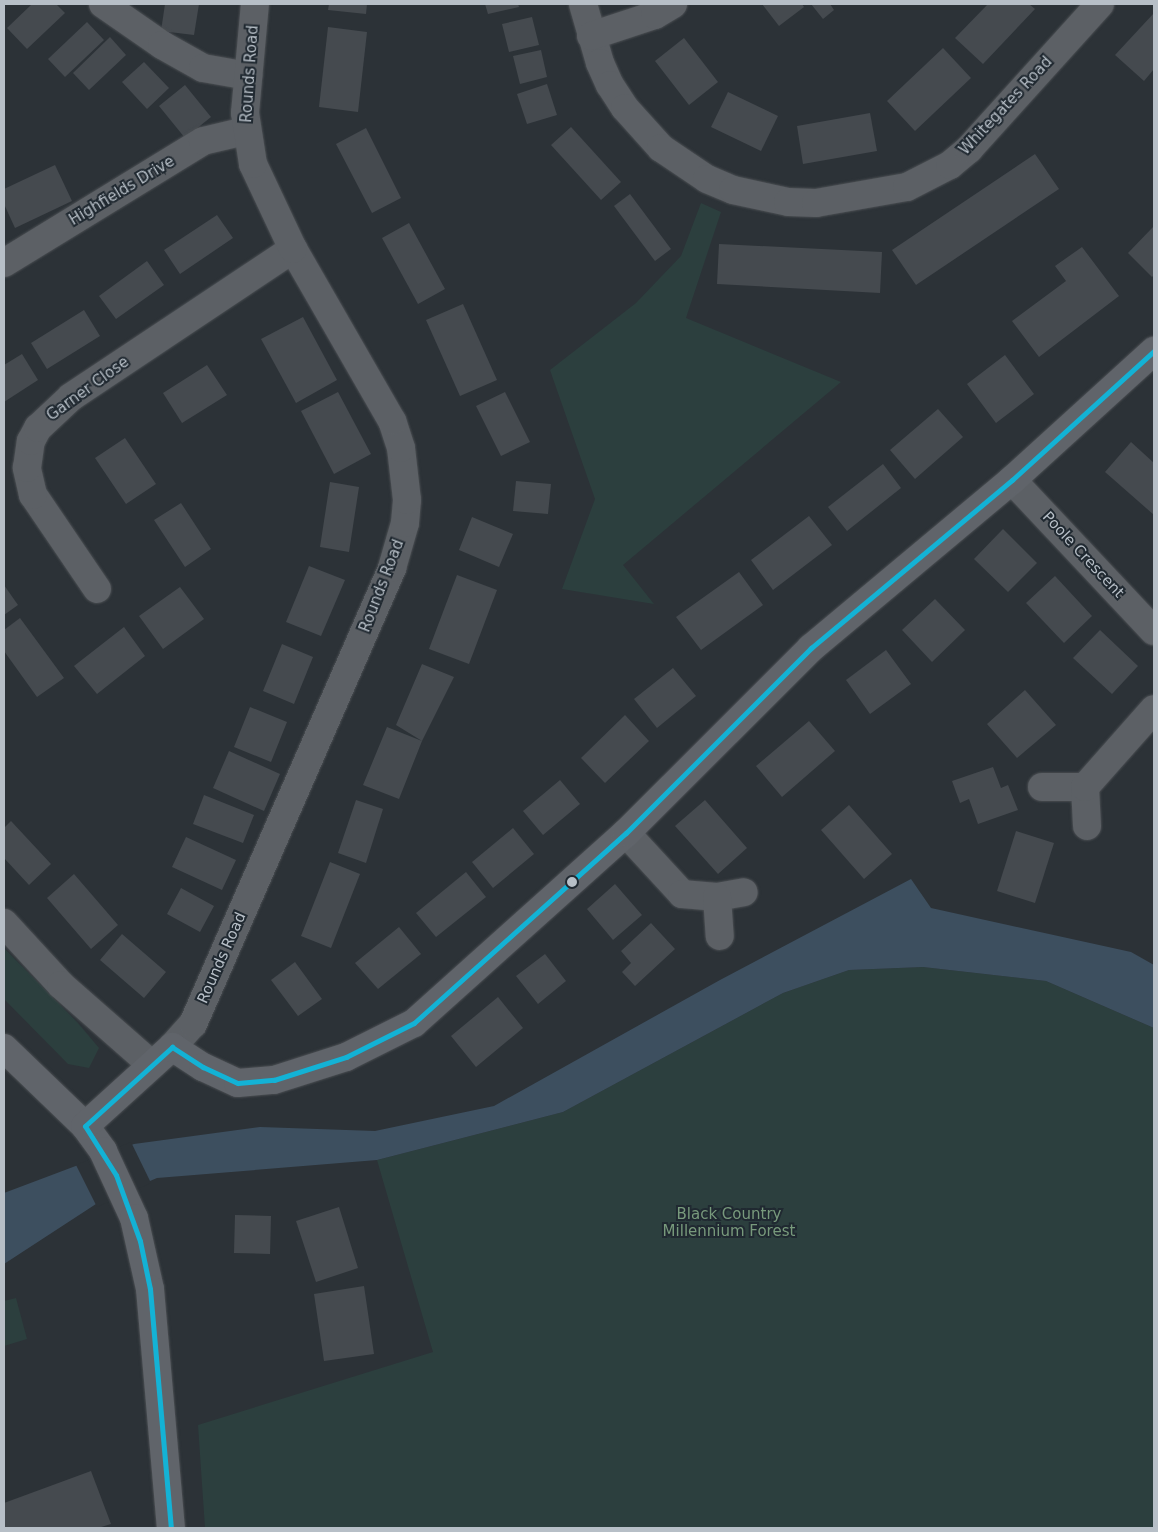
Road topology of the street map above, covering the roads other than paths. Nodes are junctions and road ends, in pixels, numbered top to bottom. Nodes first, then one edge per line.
1 (103, 4) edge
2 (255, 4) edge
3 (583, 4) edge
4 (673, 4) edge
5 (1100, 4) edge
6 (591, 36) junction
7 (248, 76) junction
8 (245, 131) junction
9 (293, 249) junction
10 (4, 263) edge
11 (1154, 351) edge
12 (1012, 480) junction
13 (97, 589) dead end
14 (1154, 631) edge
15 (1154, 709) edge
16 (1042, 787) dead end
17 (1085, 787) junction
18 (1087, 826) dead end
19 (626, 834) junction
20 (744, 892) dead end
21 (717, 897) junction
22 (4, 923) edge
23 (720, 936) dead end
24 (172, 1047) junction
25 (4, 1048) edge
26 (152, 1065) junction
27 (85, 1126) junction
28 (172, 1528) edge

1 - 7 street
2 - 7 street, Rounds Road
3 - 6 street, Whitegates Road
4 - 6 street
5 - 6 street, Whitegates Road
7 - 8 street, Rounds Road
8 - 9 street, Rounds Road
8 - 10 street, Highfields Drive
9 - 13 street, Garner Close
9 - 24 street, Rounds Road
11 - 12 street
12 - 14 street, Poole Crescent
12 - 19 street
15 - 17 street
16 - 17 street
17 - 18 street
19 - 21 street
19 - 24 street
20 - 21 street
21 - 23 street
22 - 26 street
24 - 26 street, Rounds Road
25 - 27 street
26 - 27 street, Rounds Road
27 - 28 street

